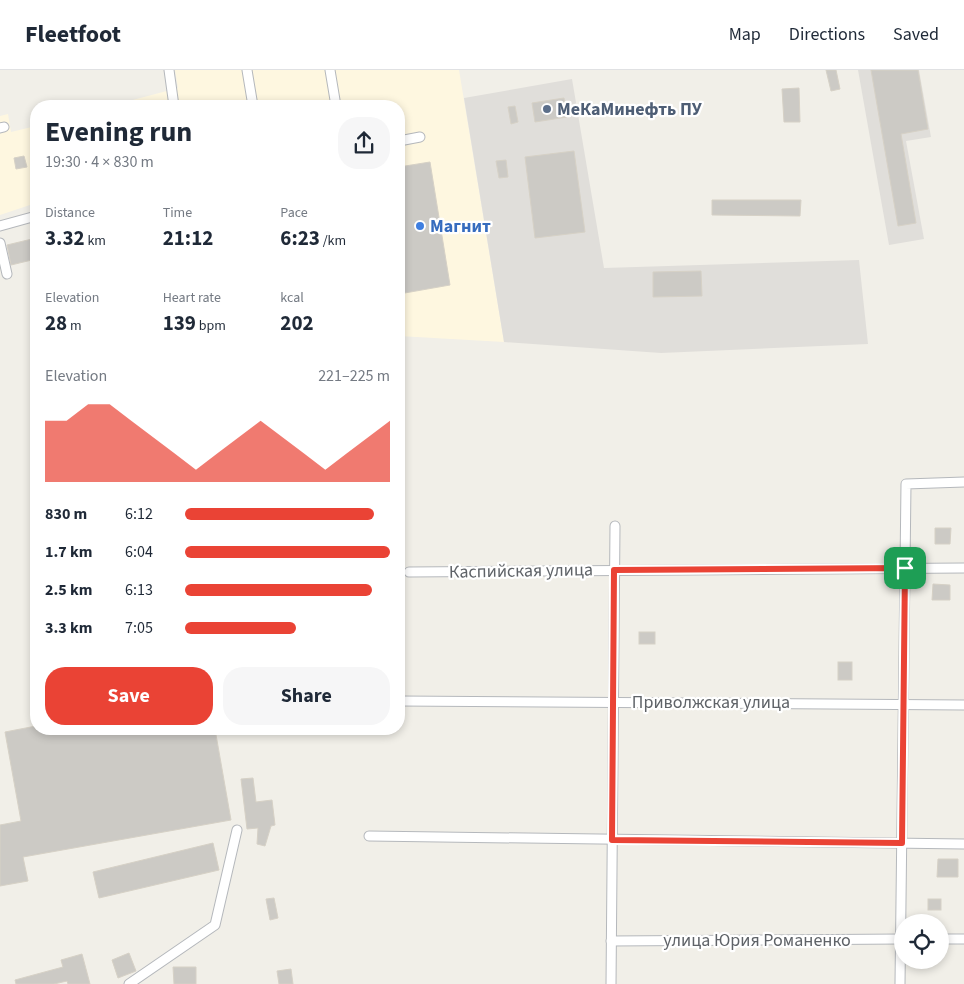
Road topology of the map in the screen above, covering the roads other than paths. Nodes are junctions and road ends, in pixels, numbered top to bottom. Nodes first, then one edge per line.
1 (169, 70) edge
2 (247, 70) edge
3 (330, 70) edge
4 (173, 100) edge
5 (252, 100) edge
6 (335, 100) edge
7 (420, 137) dead end
8 (405, 140) edge
9 (30, 218) edge
10 (0, 226) edge
11 (0, 243) edge
12 (8, 274) dead end
13 (964, 482) edge
14 (615, 526) dead end
15 (905, 568) junction
16 (964, 568) edge
17 (614, 570) junction
18 (408, 572) dead end
19 (405, 701) edge
20 (613, 702) junction
21 (904, 703) junction
22 (964, 705) edge
23 (237, 830) dead end
24 (369, 836) dead end
25 (612, 840) junction
26 (902, 843) junction
27 (964, 844) edge
28 (902, 914) edge
29 (894, 939) edge
30 (949, 939) edge
31 (964, 939) edge
32 (611, 941) junction
33 (901, 969) edge
34 (129, 984) edge
35 (611, 984) edge
36 (900, 984) edge

1 - 4 street
2 - 5 street
3 - 6 street
7 - 8 street
9 - 10 street
11 - 12 street
13 - 15 street
14 - 17 street
15 - 16 street, Каспийская улица
15 - 17 street, Каспийская улица
15 - 21 street
17 - 18 street, Каспийская улица
17 - 20 street
19 - 20 street, Приволжская улица
20 - 21 street, Приволжская улица
20 - 25 street
21 - 22 street, Приволжская улица
21 - 26 street
23 - 34 street
24 - 25 street
25 - 26 street
25 - 32 street
26 - 27 street
26 - 28 street
29 - 32 street, улица Юрия Романенко
30 - 31 street
32 - 35 street
33 - 36 street

